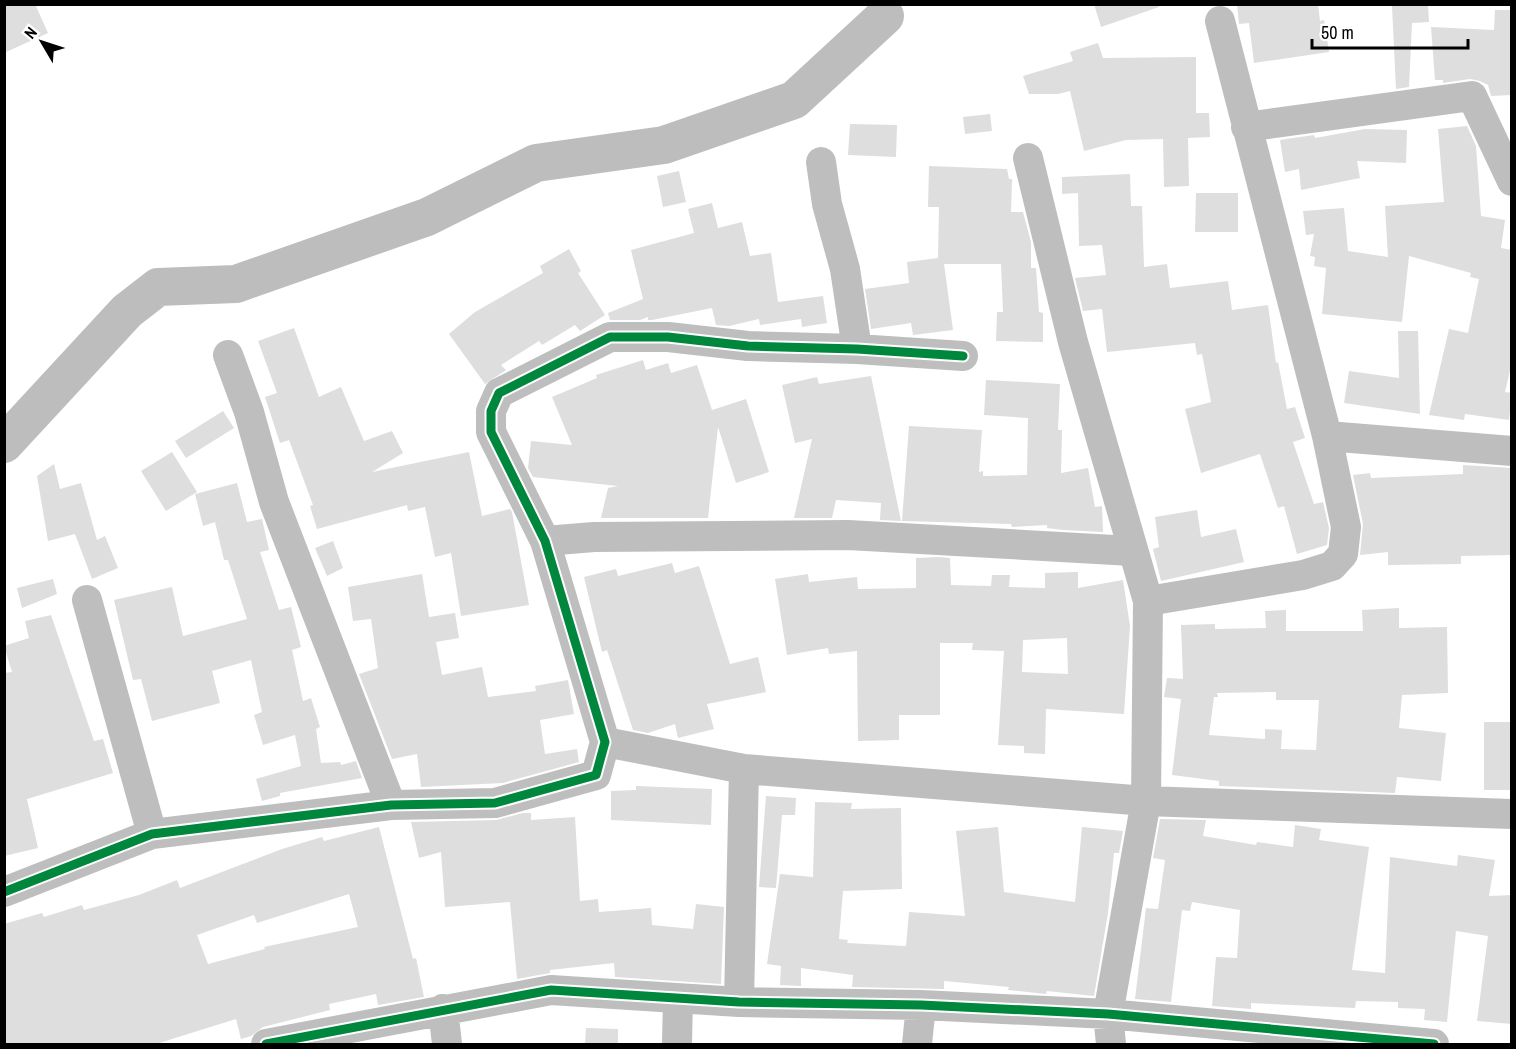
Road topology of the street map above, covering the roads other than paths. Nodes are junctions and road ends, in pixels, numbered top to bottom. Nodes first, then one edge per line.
1 (1220, 21) dead end
2 (1246, 127) junction
3 (1028, 158) dead end
4 (821, 162) dead end
5 (1512, 181) edge
6 (857, 349) junction
7 (228, 355) dead end
8 (963, 356) dead end
9 (1327, 436) junction
10 (1512, 451) edge
11 (545, 541) junction
12 (1132, 551) junction
13 (87, 600) dead end
14 (1148, 601) junction
15 (605, 742) junction
16 (744, 769) junction
17 (1146, 801) junction
18 (391, 806) junction
19 (1512, 814) edge
20 (152, 834) junction
21 (4, 892) edge
22 (678, 999) junction
23 (739, 1002) junction
24 (921, 1005) junction
25 (443, 1010) junction
26 (1108, 1014) junction
27 (1328, 1040) edge
28 (266, 1044) edge
29 (447, 1044) edge
30 (677, 1044) edge
31 (917, 1044) edge
32 (1111, 1044) edge
33 (1434, 1044) edge

1 - 2 street
2 - 5 street
2 - 9 street
3 - 12 street
4 - 6 street
6 - 8 street
6 - 11 street
7 - 18 street
9 - 10 street
9 - 14 street
11 - 12 street
11 - 15 street
12 - 14 street
13 - 20 street
14 - 17 street
15 - 16 street
15 - 18 street
16 - 17 street
16 - 23 street
17 - 19 street
17 - 26 street
18 - 20 street
20 - 21 street
22 - 23 street
22 - 25 street
22 - 30 street
23 - 24 street
24 - 26 street
24 - 31 street
25 - 28 street
25 - 29 street
26 - 27 street
26 - 32 street
27 - 33 street

